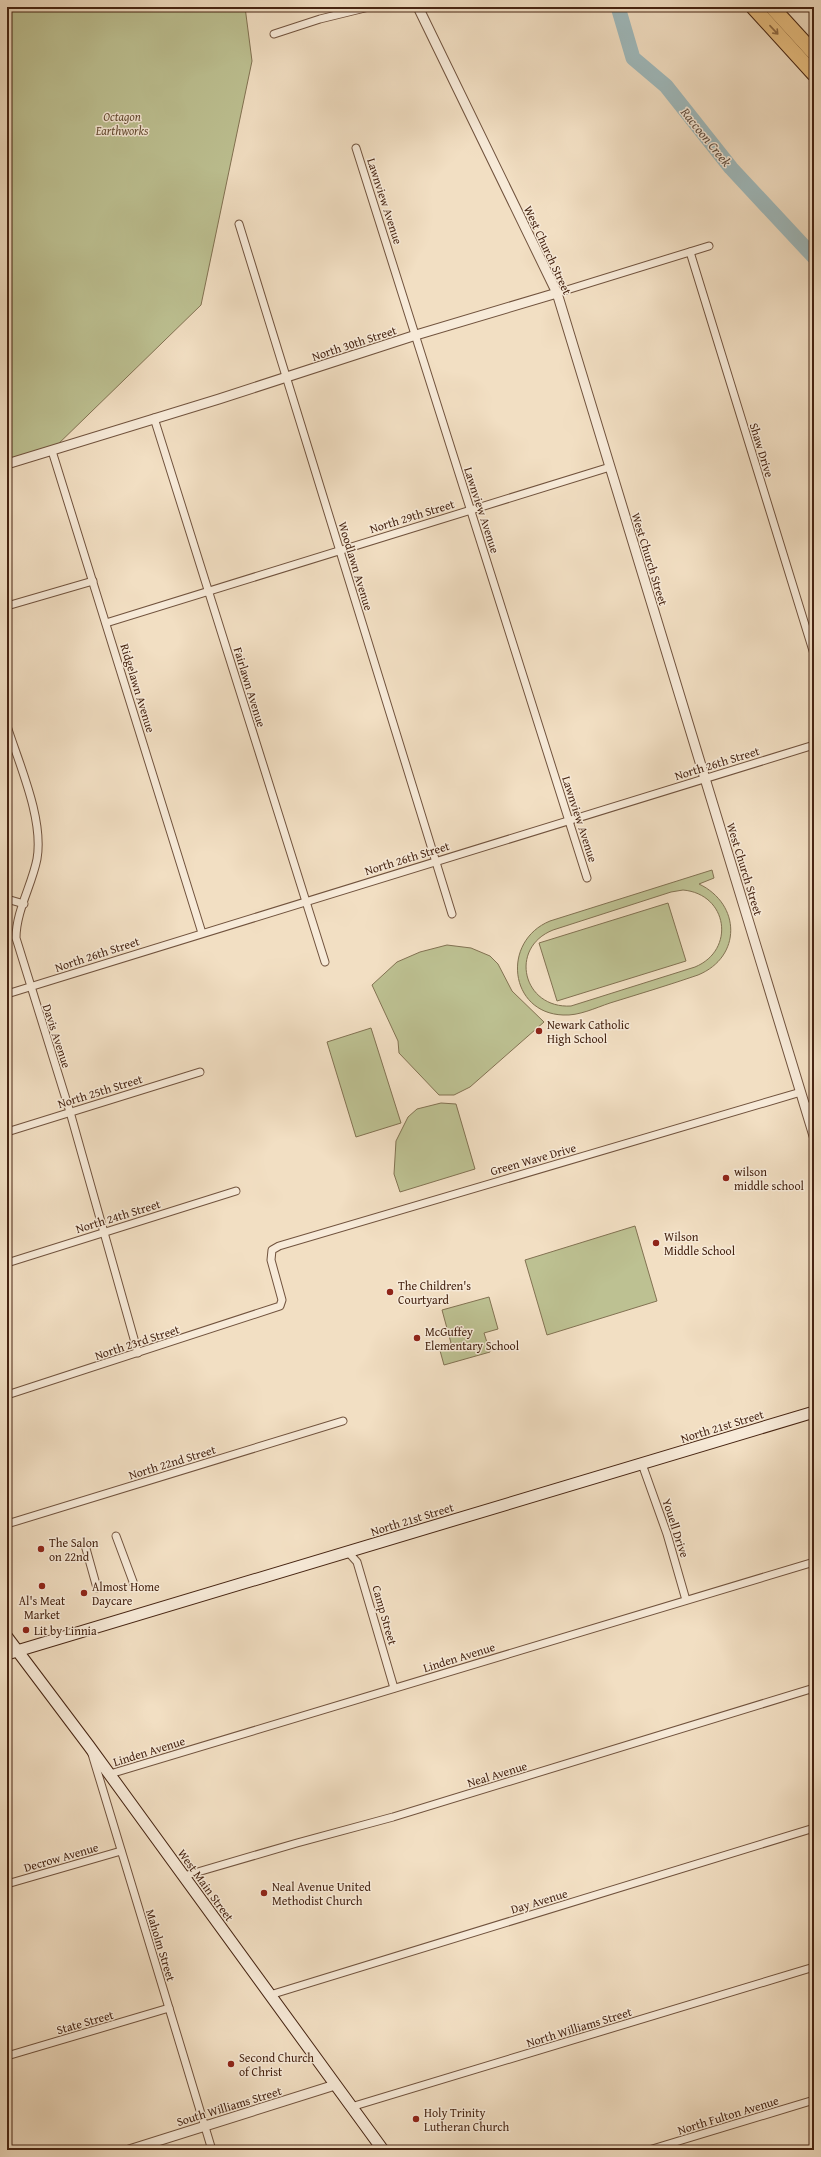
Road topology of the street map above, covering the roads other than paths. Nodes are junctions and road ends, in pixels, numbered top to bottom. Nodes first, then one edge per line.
1 (369, 7) edge
2 (418, 7) edge
3 (753, 7) edge
4 (772, 7) edge
5 (274, 34) dead end
6 (814, 53) edge
7 (814, 74) edge
8 (356, 148) dead end
9 (239, 224) dead end
10 (709, 246) dead end
11 (690, 252) junction
12 (557, 293) junction
13 (416, 335) junction
14 (286, 378) junction
15 (154, 418) junction
16 (52, 451) junction
17 (7, 464) edge
18 (610, 466) junction
19 (471, 510) junction
20 (340, 550) junction
21 (93, 581) junction
22 (208, 591) junction
23 (7, 606) edge
24 (106, 623) junction
25 (814, 654) edge
26 (7, 726) edge
27 (814, 745) edge
28 (705, 778) junction
29 (568, 820) junction
30 (435, 861) junction
31 (587, 878) dead end
32 (7, 899) edge
33 (306, 901) junction
34 (24, 904) junction
35 (452, 914) dead end
36 (202, 933) junction
37 (325, 962) dead end
38 (30, 987) junction
39 (7, 994) edge
40 (200, 1072) dead end
41 (801, 1092) junction
42 (810, 1106) edge
43 (70, 1112) junction
44 (7, 1132) edge
45 (814, 1136) edge
46 (236, 1191) dead end
47 (104, 1233) junction
48 (7, 1263) edge
49 (274, 1310) joint
50 (138, 1353) junction
51 (7, 1395) edge
52 (814, 1412) edge
53 (343, 1421) dead end
54 (642, 1464) junction
55 (7, 1524) edge
56 (116, 1536) dead end
57 (85, 1545) dead end
58 (348, 1552) junction
59 (814, 1562) edge
60 (135, 1587) dead end
61 (97, 1588) dead end
62 (686, 1600) junction
63 (7, 1636) edge
64 (12, 1652) edge
65 (394, 1688) junction
66 (814, 1688) edge
67 (89, 1746) junction
68 (110, 1774) junction
69 (814, 1828) edge
70 (121, 1851) junction
71 (184, 1876) junction
72 (7, 1884) edge
73 (814, 1968) edge
74 (270, 1995) junction
75 (169, 2008) junction
76 (7, 2056) edge
77 (335, 2085) junction
78 (814, 2100) edge
79 (351, 2107) junction
80 (205, 2126) junction
81 (135, 2149) edge
82 (212, 2150) edge
83 (383, 2150) edge
84 (649, 2150) edge

1 - 5 street
2 - 12 street, West Church Street
3 -> 7 highway
4 - 6 highway
8 - 13 street, Lawnview Avenue
9 - 14 street, Woodlawn Avenue
10 - 11 street, North 30th Street
11 - 12 street, North 30th Street
11 - 25 street, Shaw Drive
12 - 13 street, North 30th Street
12 - 18 street, West Church Street
13 - 14 street, North 30th Street
13 - 19 street, Lawnview Avenue
14 - 15 street, North 30th Street
14 - 20 street, Woodlawn Avenue
15 - 16 street, North 30th Street
15 - 22 street, Fairlawn Avenue
16 - 17 street, North 30th Street
16 - 21 street, Ridgelawn Avenue
18 - 19 street, North 29th Street
18 - 28 street, West Church Street
19 - 20 street, North 29th Street
19 - 29 street, Lawnview Avenue
20 - 22 street, North 29th Street
20 - 30 street, Woodlawn Avenue
21 - 23 street
21 - 24 street, Ridgelawn Avenue
22 - 24 street, North 29th Street
22 - 33 street, Fairlawn Avenue
24 - 36 street, Ridgelawn Avenue
26 - 34 street, Davis Avenue
27 - 28 street, North 26th Street
28 - 29 street, North 26th Street
28 - 41 street, West Church Street
29 - 30 street, North 26th Street
29 - 31 street, Lawnview Avenue
30 - 33 street, North 26th Street
30 - 35 street, Woodlawn Avenue
32 - 34 street
33 - 36 street, North 26th Street
33 - 37 street, Fairlawn Avenue
34 - 38 street, Davis Avenue
36 - 38 street, North 26th Street
38 - 39 street, North 26th Street
38 - 43 street, Davis Avenue
40 - 43 street, North 25th Street
41 - 42 street, West Church Street
41 - 49 street, Green Wave Drive
42 - 45 street, West Church Street
43 - 44 street, North 25th Street
43 - 47 street, Davis Avenue
46 - 47 street, North 24th Street
47 - 48 street, North 24th Street
47 - 50 street, Davis Avenue
49 - 50 street, North 23rd Street
50 - 51 street, North 23rd Street
52 - 54 main road, North 21st Street
53 - 55 street, North 22nd Street
54 - 58 main road, North 21st Street
54 - 62 street, Youell Drive
56 - 60 street
57 - 61 street
58 - 64 main road, North 21st Street
58 - 65 street, Camp Street
59 - 62 street, Linden Avenue
62 - 65 street, Linden Avenue
63 - 64 main road, West Main Street
64 - 67 main road, West Main Street
65 - 68 street, Linden Avenue
66 - 71 street, Neal Avenue
67 - 68 main road, West Main Street
67 - 70 street, Maholm Street
68 - 71 main road, West Main Street
69 - 74 street, Day Avenue
70 - 72 street, Decrow Avenue
70 - 75 street, Maholm Street
71 - 74 main road, West Main Street
73 - 79 street, North Williams Street
74 - 77 main road, West Main Street
75 - 76 street, State Street
75 - 80 street, Maholm Street
77 - 79 main road, West Main Street
77 - 80 street, South Williams Street
78 - 84 street, North Fulton Avenue
79 - 83 main road, West Main Street
80 - 81 street, South Williams Street
80 - 82 street, Maholm Street

